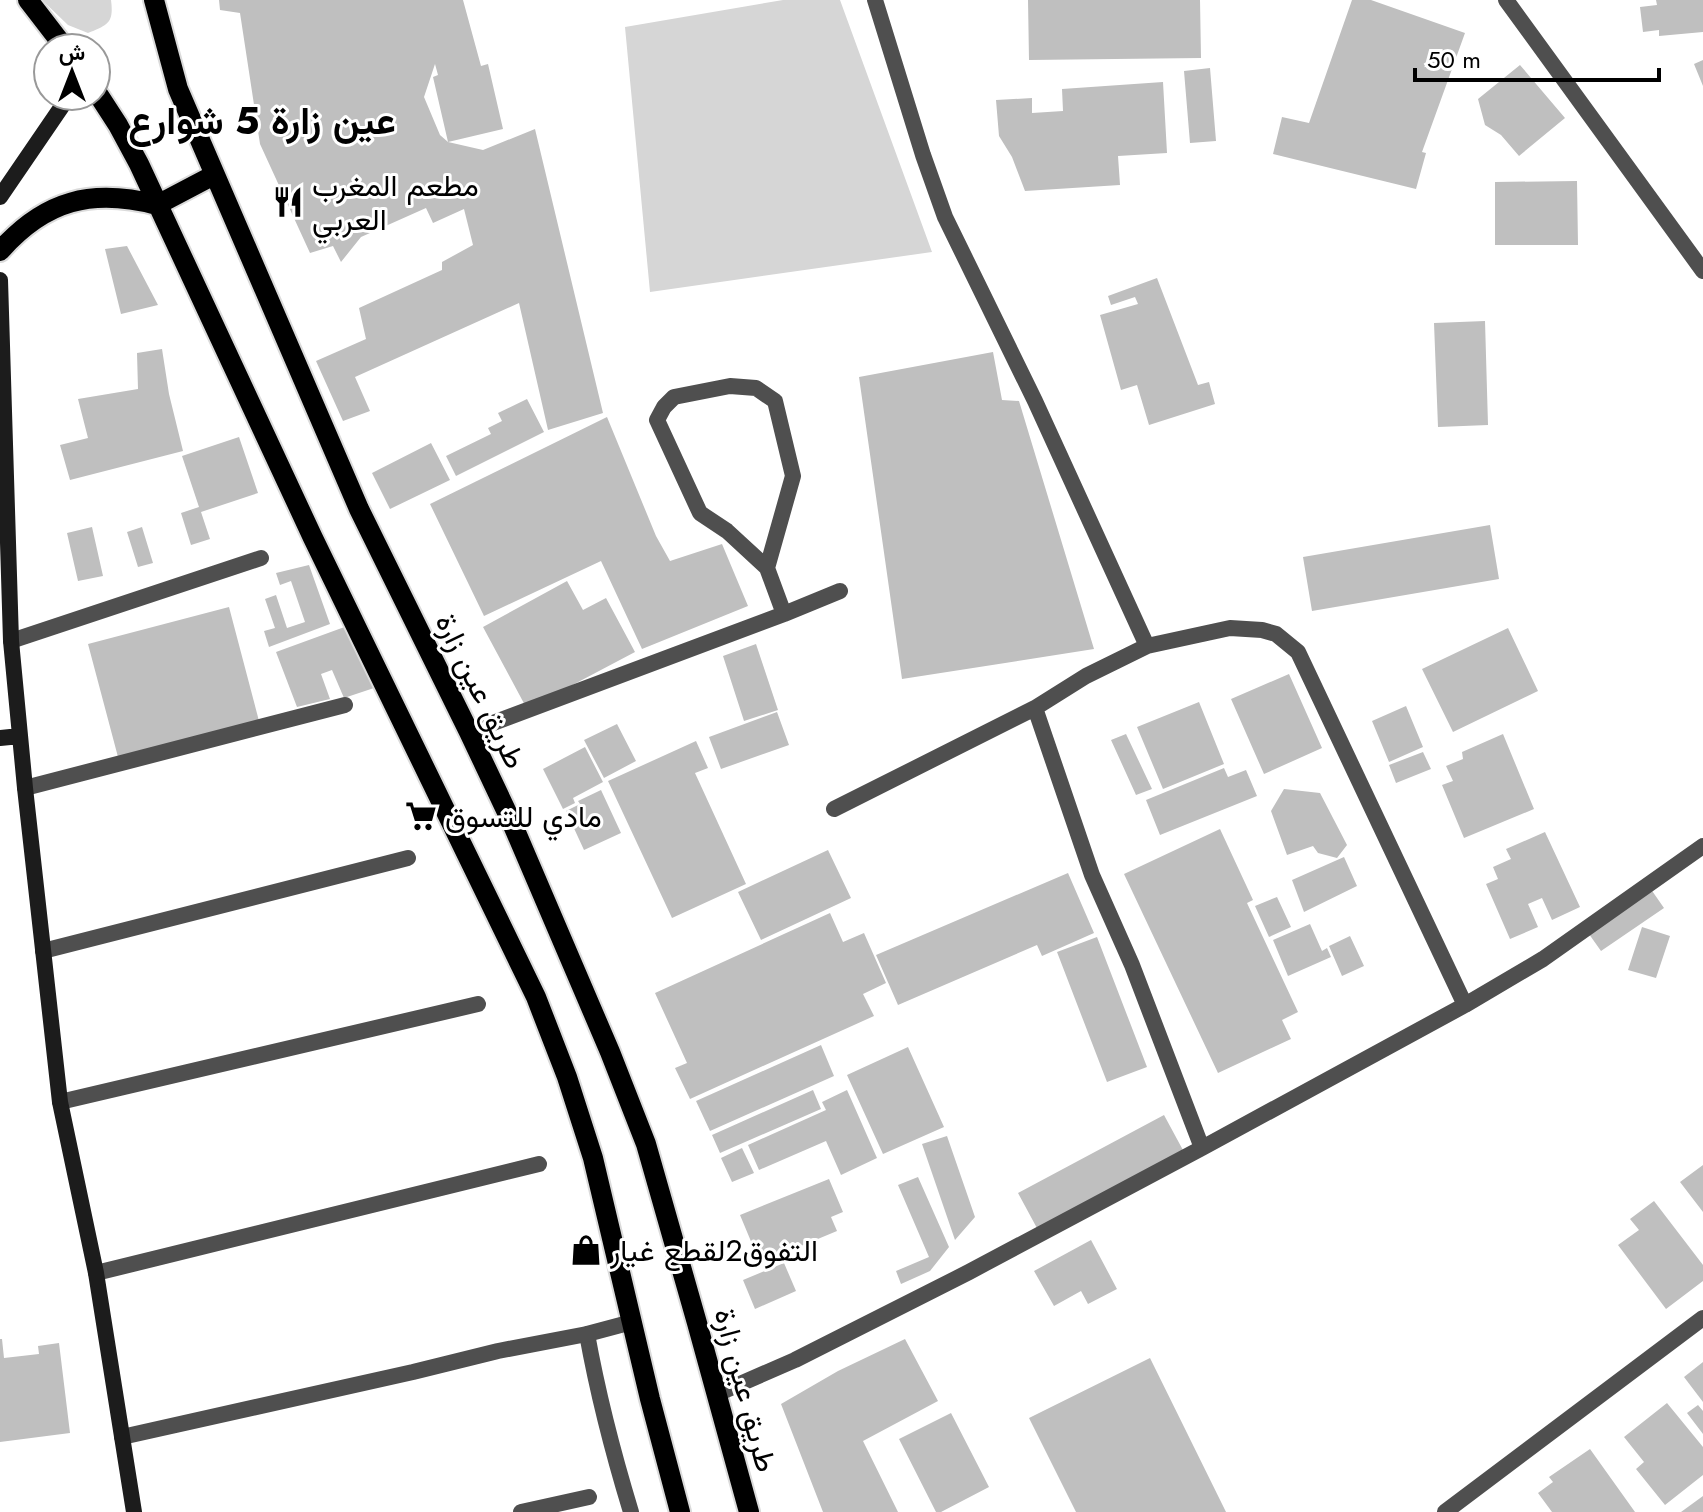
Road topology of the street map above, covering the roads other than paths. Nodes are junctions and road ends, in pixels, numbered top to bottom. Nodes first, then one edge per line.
1 (28, 0) edge
2 (154, 0) edge
3 (875, 0) edge
4 (1506, 0) edge
5 (53, 32) edge
6 (58, 112) edge
7 (110, 112) edge
8 (214, 175) junction
9 (0, 197) edge
10 (157, 205) junction
11 (0, 251) edge
12 (1703, 271) edge
13 (0, 280) edge
14 (261, 558) dead end
15 (767, 568) junction
16 (840, 591) dead end
17 (784, 614) junction
18 (11, 641) junction
19 (1147, 646) junction
20 (345, 705) dead end
21 (1035, 708) junction
22 (469, 732) junction
23 (20, 736) junction
24 (0, 738) edge
25 (25, 788) junction
26 (834, 809) dead end
27 (1703, 846) edge
28 (408, 858) dead end
29 (43, 951) junction
30 (478, 1004) dead end
31 (1465, 1005) junction
32 (60, 1102) junction
33 (1202, 1148) junction
34 (539, 1164) dead end
35 (96, 1273) junction
36 (1703, 1318) edge
37 (632, 1322) junction
38 (587, 1334) junction
39 (717, 1394) junction
40 (122, 1437) junction
41 (589, 1497) dead end
42 (134, 1512) edge
43 (521, 1512) edge
44 (631, 1512) edge
45 (680, 1512) edge
46 (749, 1512) edge
47 (1445, 1512) edge

1 - 5 main road
2 - 8 main road, طريق عين زارة
3 - 19 street
4 - 12 street
6 - 9 street
7 - 10 main road
8 - 10 main road
8 - 22 main road, طريق عين زارة
10 - 11 main road
10 - 37 main road
13 - 18 street
14 - 18 street
15 - 15 street
15 - 17 street
16 - 17 street
17 - 22 street
18 - 23 street
19 - 21 street
19 - 31 street
20 - 25 street
21 - 26 street
21 - 33 street
22 - 39 main road, طريق عين زارة
23 - 24 street
23 - 25 street
25 - 29 street
27 - 31 street
28 - 29 street
29 - 32 street
30 - 32 street
31 - 33 street
32 - 35 street
33 - 39 street
34 - 35 street
35 - 40 street
36 - 47 street
37 - 38 street
37 - 45 main road
38 - 40 street
38 - 44 street
39 - 46 main road, طريق عين زارة
40 - 42 street
41 - 43 street

